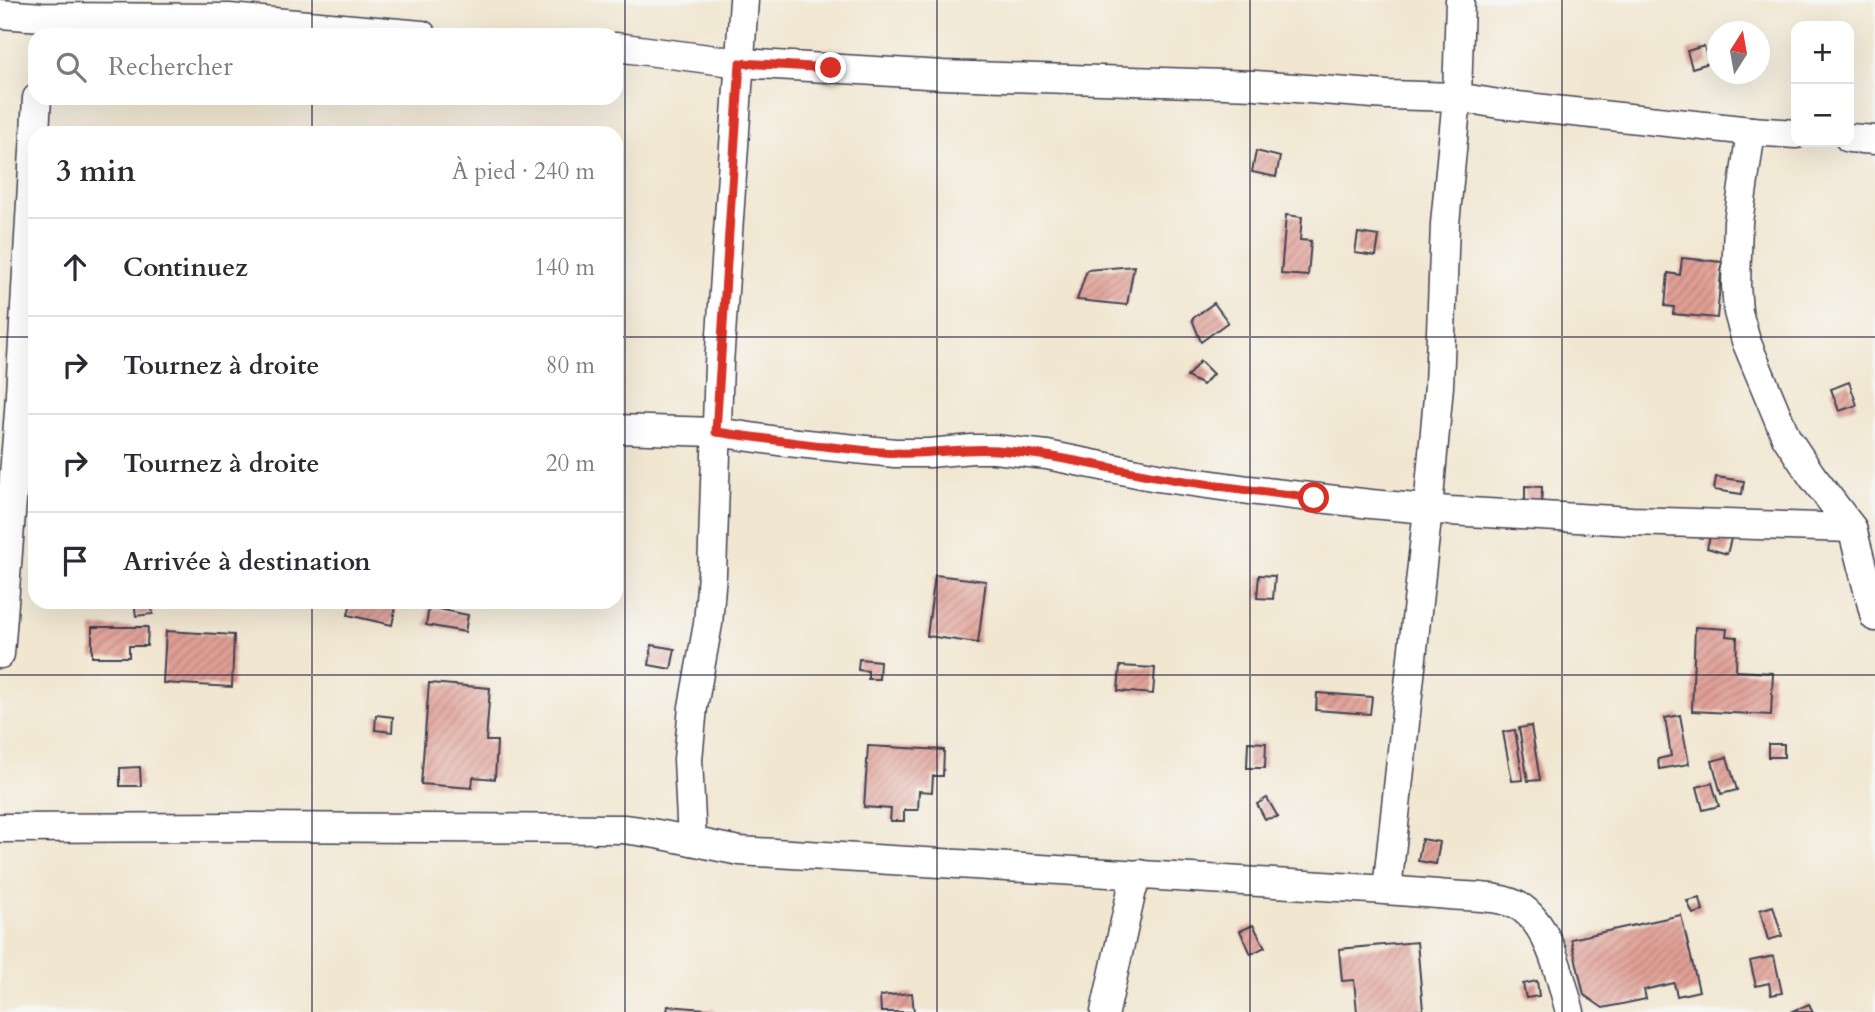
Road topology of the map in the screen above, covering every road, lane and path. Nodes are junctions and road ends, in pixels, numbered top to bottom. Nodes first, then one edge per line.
1 (744, 0) edge
2 (1460, 0) edge
3 (0, 14) edge
4 (42, 17) edge
5 (343, 28) edge
6 (623, 48) edge
7 (740, 63) junction
8 (1457, 97) junction
9 (37, 105) edge
10 (35, 126) edge
11 (1751, 131) junction
12 (1791, 134) edge
13 (1854, 138) edge
14 (1875, 140) edge
15 (28, 247) edge
16 (18, 411) edge
17 (623, 429) edge
18 (716, 432) junction
19 (1428, 509) junction
20 (1852, 528) junction
21 (1875, 617) edge
22 (0, 654) edge
23 (0, 828) edge
24 (692, 841) junction
25 (1140, 874) junction
26 (1387, 890) junction
27 (1105, 1012) edge
28 (1570, 1012) edge

1 - 7 street
2 - 8 street
3 - 4 street
4 - 5 street
6 - 7 street
7 - 8 street
7 - 18 street
8 - 11 street
8 - 19 street
9 - 10 street
11 - 12 street
11 - 20 street
13 - 14 street
15 - 16 street
16 - 22 street
17 - 18 street
18 - 19 street
18 - 24 street
19 - 20 street
19 - 26 street
20 - 21 street
23 - 24 street
24 - 25 street
25 - 26 street
25 - 27 street
26 - 28 street

